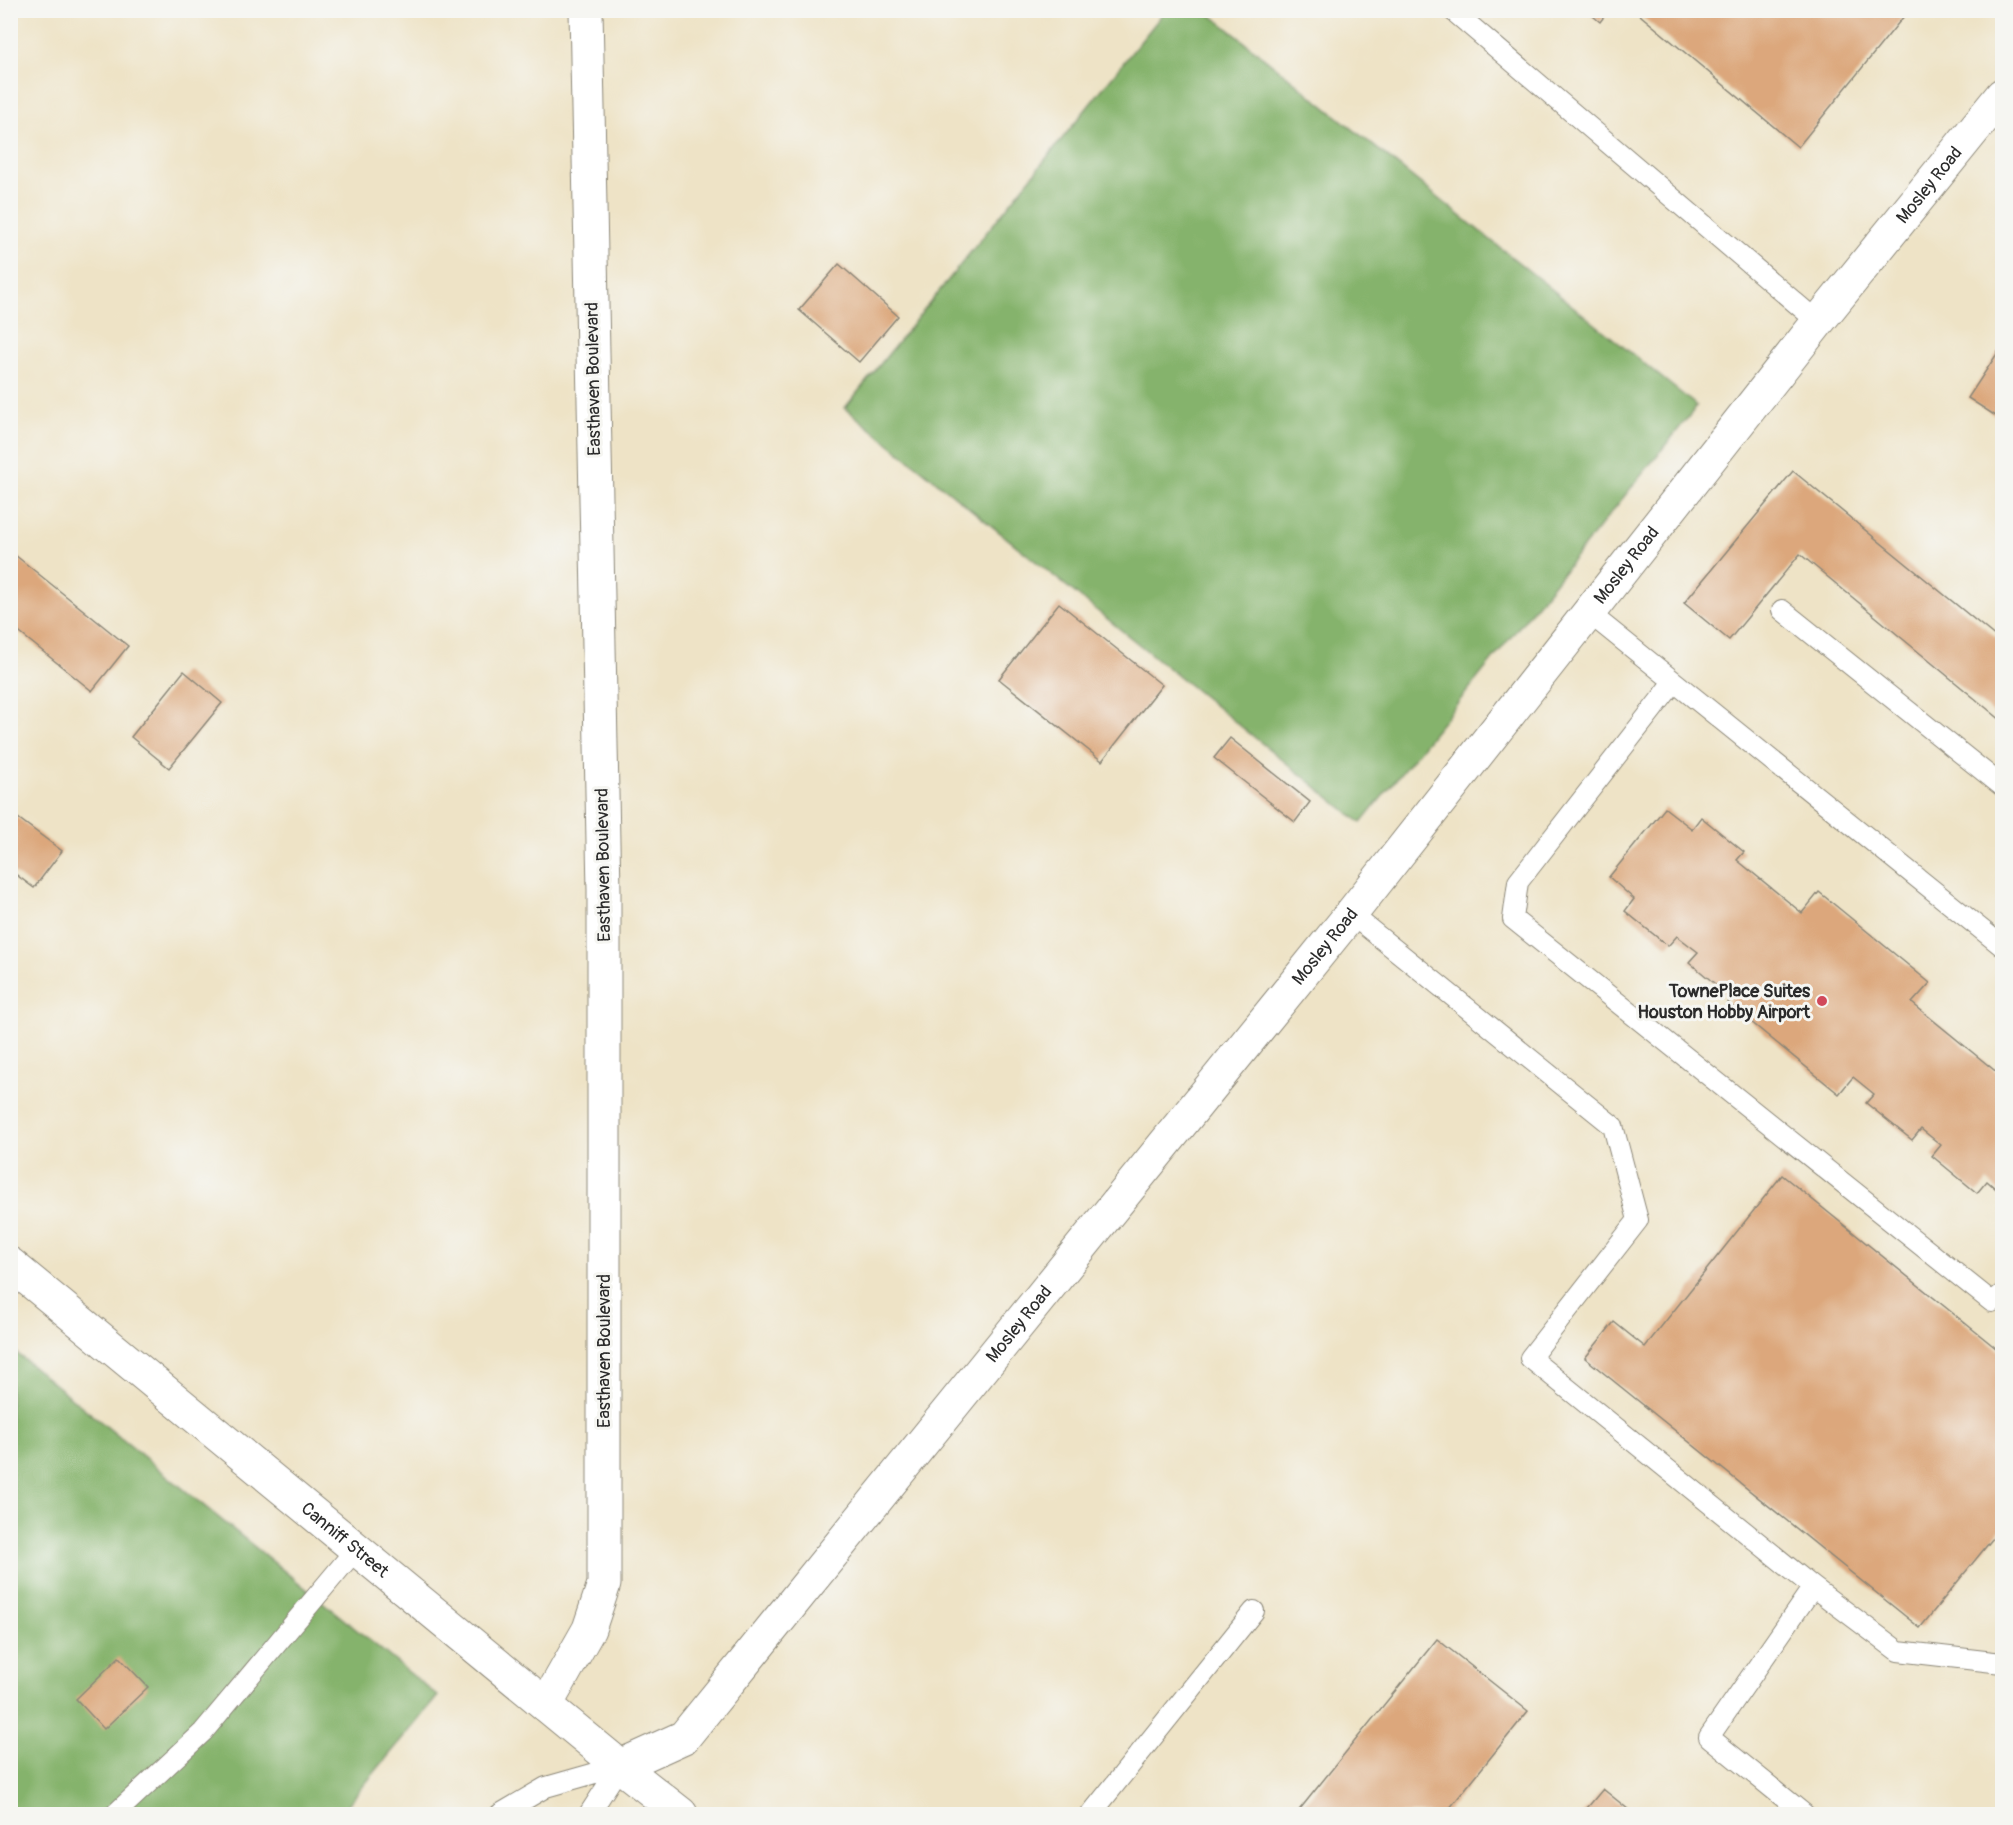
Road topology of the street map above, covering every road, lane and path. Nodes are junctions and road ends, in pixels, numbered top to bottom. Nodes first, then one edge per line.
1 (585, 10) edge
2 (1452, 10) edge
3 (2002, 95) edge
4 (1818, 322) junction
5 (1782, 610) dead end
6 (1589, 613) junction
7 (1674, 682) junction
8 (2002, 786) edge
9 (1351, 914) junction
10 (2002, 946) edge
11 (10, 1264) edge
12 (2002, 1294) edge
13 (356, 1549) junction
14 (1813, 1587) junction
15 (1254, 1611) dead end
16 (2002, 1663) edge
17 (546, 1705) junction
18 (620, 1766) junction
19 (115, 1815) edge
20 (500, 1815) edge
21 (589, 1815) edge
22 (681, 1815) edge
23 (1091, 1815) edge
24 (1804, 1815) edge

1 - 17 street, Easthaven Boulevard
2 - 4 lane
3 - 4 street, Mosley Road
4 - 6 street, Mosley Road
5 - 8 lane
6 - 7 lane
6 - 9 street, Mosley Road
7 - 10 lane
7 - 12 lane
9 - 14 lane
9 - 18 street, Mosley Road
11 - 13 street, Canniff Street
13 - 17 street, Canniff Street
13 - 19 lane
14 - 16 lane
14 - 24 lane
15 - 23 lane
17 - 18 street, Canniff Street
18 - 20 lane
18 - 21 lane
18 - 22 street, Canniff Street

